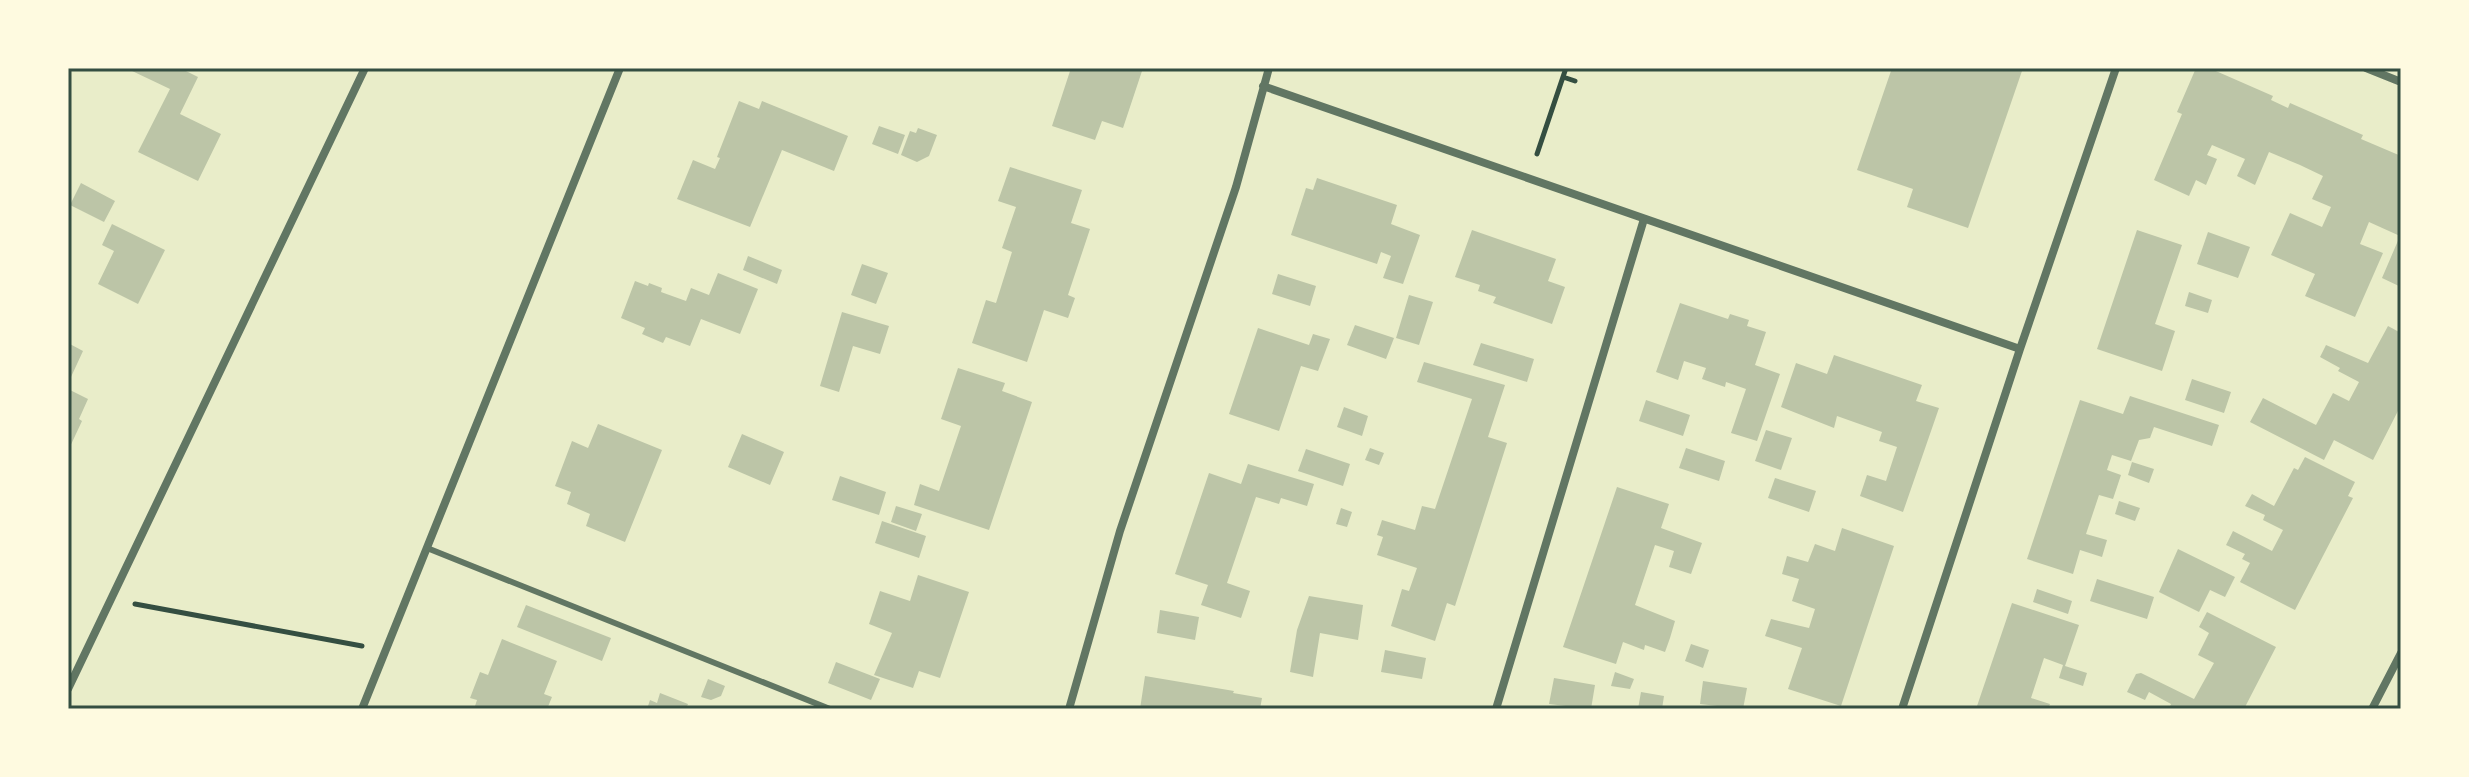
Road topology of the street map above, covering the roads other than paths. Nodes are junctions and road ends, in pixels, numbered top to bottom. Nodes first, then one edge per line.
1 (365, 68) edge
2 (620, 68) edge
3 (1269, 68) edge
4 (2116, 68) edge
5 (2366, 68) edge
6 (2401, 82) edge
7 (1263, 86) junction
8 (1644, 219) junction
9 (2020, 349) junction
10 (427, 548) junction
11 (2401, 653) edge
12 (68, 689) edge
13 (362, 709) edge
14 (830, 709) edge
15 (1069, 709) edge
16 (1496, 709) edge
17 (1902, 709) edge
18 (2372, 709) edge

1 - 12 street
2 - 10 street
3 - 7 street
4 - 9 street
5 - 6 street
7 - 8 street
7 - 15 street
8 - 9 street
8 - 16 street
9 - 17 street
10 - 13 street
10 - 14 lane
11 - 18 street

